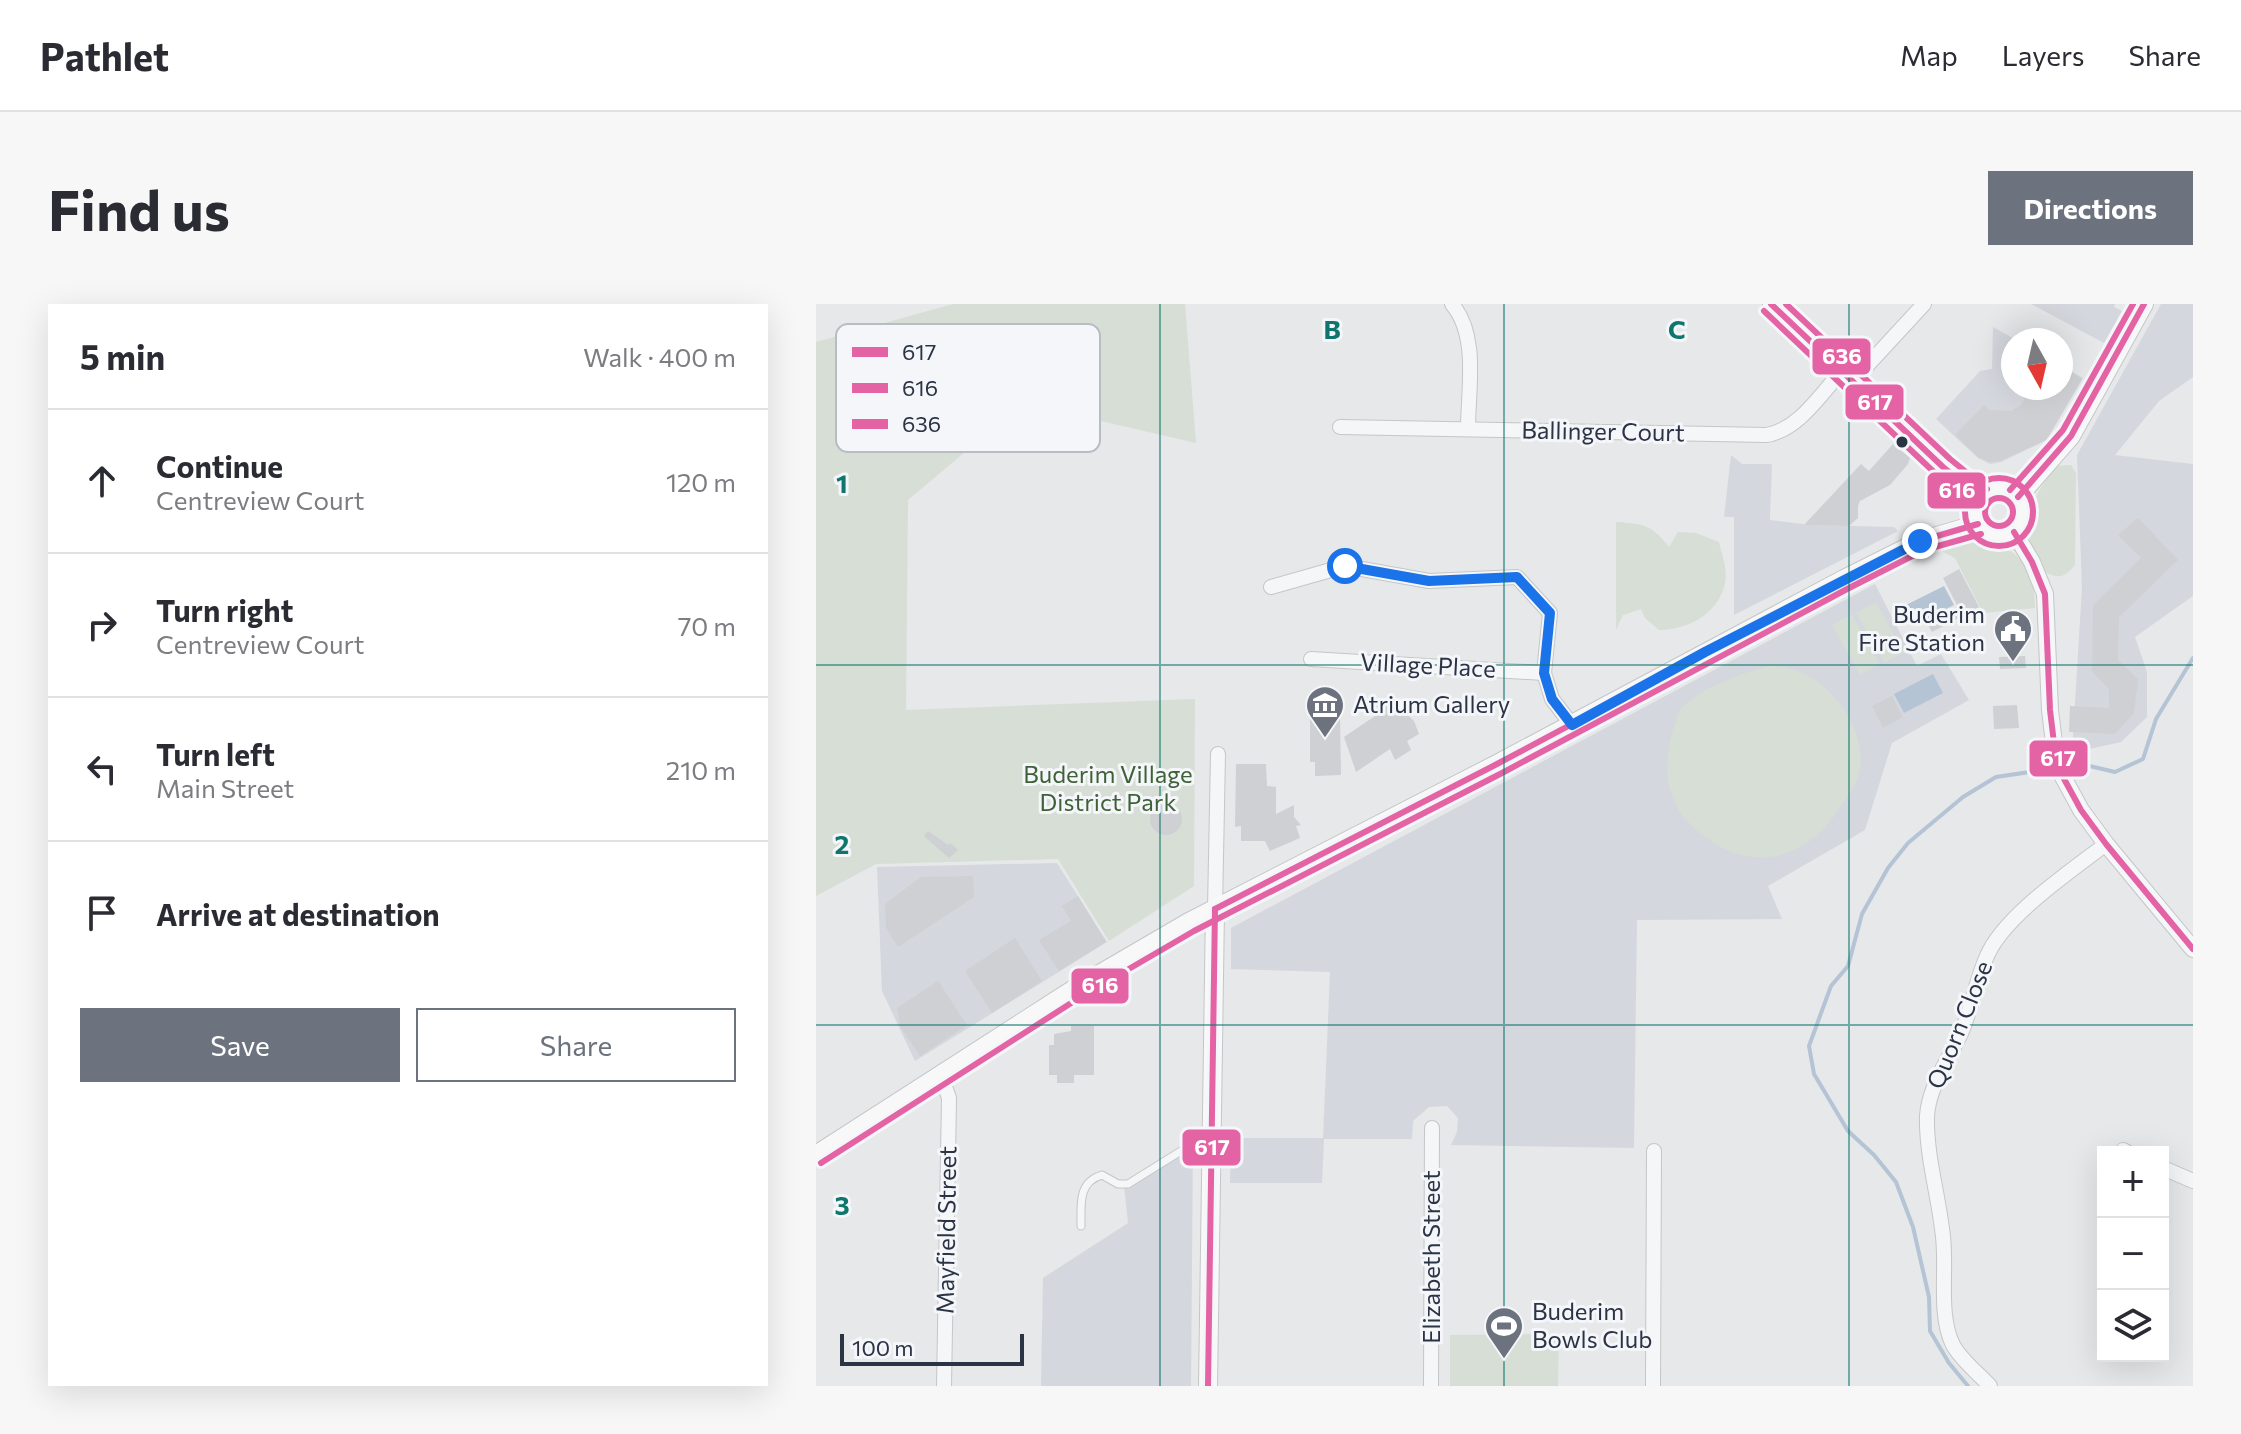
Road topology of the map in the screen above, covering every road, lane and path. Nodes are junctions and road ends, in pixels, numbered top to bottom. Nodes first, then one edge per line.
1 (1452, 304) edge
2 (1771, 304) edge
3 (1924, 304) edge
4 (2144, 304) edge
5 (1846, 377) junction
6 (1340, 427) dead end
7 (1468, 429) junction
8 (1981, 497) junction
9 (2018, 497) junction
10 (1978, 524) junction
11 (2014, 532) junction
12 (1271, 587) dead end
13 (1311, 659) dead end
14 (1544, 673) junction
15 (1572, 725) junction
16 (1218, 754) dead end
17 (2106, 844) junction
18 (1215, 909) junction
19 (2193, 949) edge
20 (941, 1075) junction
21 (1432, 1128) dead end
22 (1212, 1135) junction
23 (1654, 1151) dead end
24 (816, 1155) edge
25 (2169, 1171) edge
26 (2193, 1181) edge
27 (1081, 1226) dead end
28 (944, 1386) edge
29 (1208, 1386) edge
30 (1431, 1386) edge
31 (1653, 1386) edge
32 (1990, 1386) edge

1 - 7 street
2 - 5 street
3 - 5 street, Ballinger Court
4 - 9 main road
5 - 7 street, Ballinger Court
5 - 8 street
6 - 7 street, Ballinger Court
8 - 9 main road
8 - 10 main road
9 - 11 main road
10 - 11 main road
10 - 15 main road
11 - 17 street
12 - 14 street
13 - 14 street, Village Place
14 - 15 street
15 - 18 main road
16 - 18 street
17 - 19 street
17 - 32 street, Quorn Close
18 - 20 main road
18 - 22 main road
20 - 24 main road
20 - 28 street, Mayfield Street
21 - 30 street, Elizabeth Street
22 - 27 lane
22 - 29 main road
23 - 31 street
25 - 26 street

